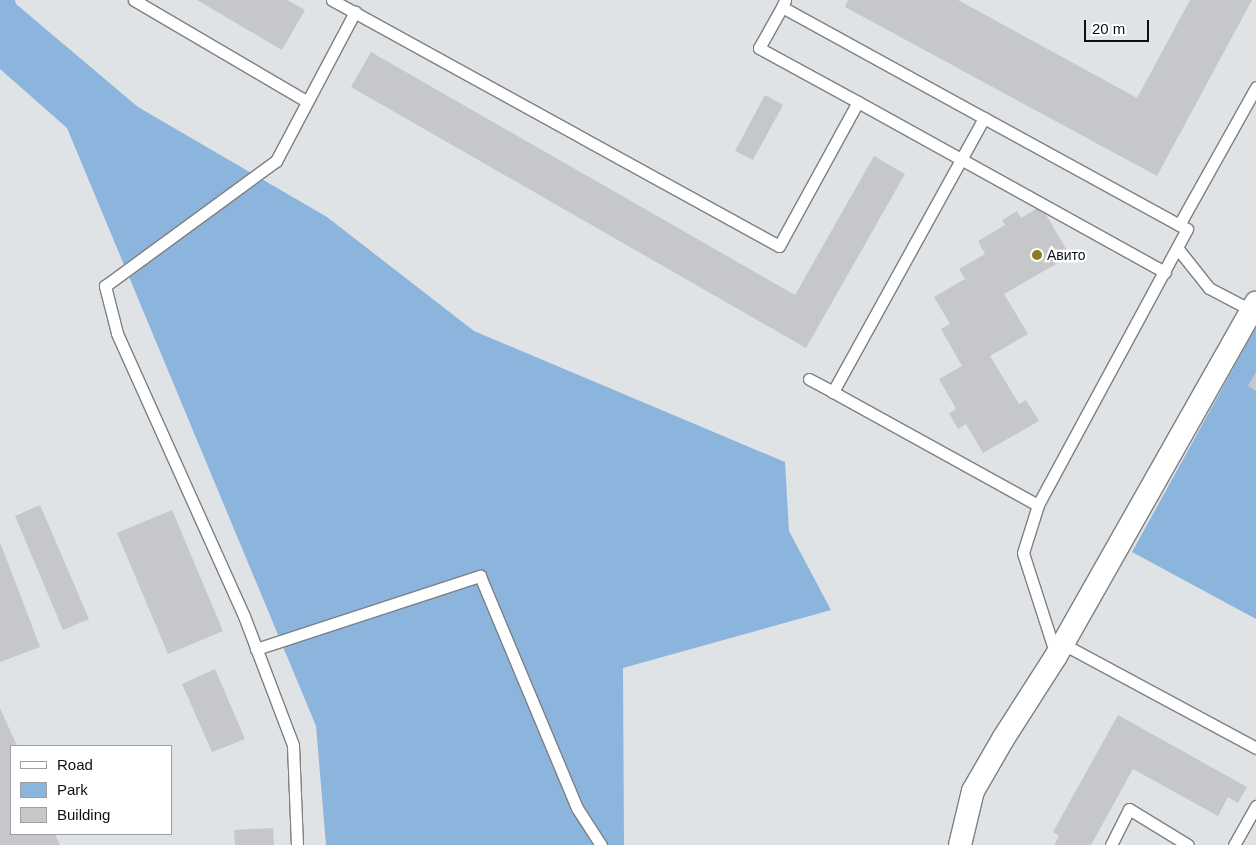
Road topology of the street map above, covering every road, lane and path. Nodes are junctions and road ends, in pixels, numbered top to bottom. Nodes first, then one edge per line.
1 (134, 0) edge
2 (332, 0) edge
3 (783, 3) edge
4 (355, 12) junction
5 (1256, 87) edge
6 (306, 101) junction
7 (858, 102) junction
8 (984, 118) junction
9 (961, 159) junction
10 (1179, 224) junction
11 (1178, 249) junction
12 (1165, 272) junction
13 (1254, 307) edge
14 (809, 379) dead end
15 (833, 392) junction
16 (1038, 504) junction
17 (256, 649) junction
18 (1060, 650) junction
19 (1256, 748) edge
20 (1256, 806) edge
21 (297, 845) edge
22 (601, 845) edge
23 (960, 845) edge
24 (1111, 845) edge
25 (1188, 845) edge
26 (1234, 845) edge

1 - 6 lane
2 - 4 lane
3 - 7 lane
3 - 8 lane
4 - 6 lane
4 - 7 lane
5 - 10 lane
6 - 17 lane
7 - 9 lane
8 - 9 lane
8 - 10 lane
9 - 12 lane
9 - 15 lane
10 - 11 lane
11 - 12 lane
11 - 13 lane
12 - 16 lane
13 - 18 street
14 - 15 lane
15 - 16 lane
16 - 18 lane
17 - 21 lane
17 - 22 lane
18 - 19 lane
18 - 23 street
20 - 26 lane
24 - 25 lane

